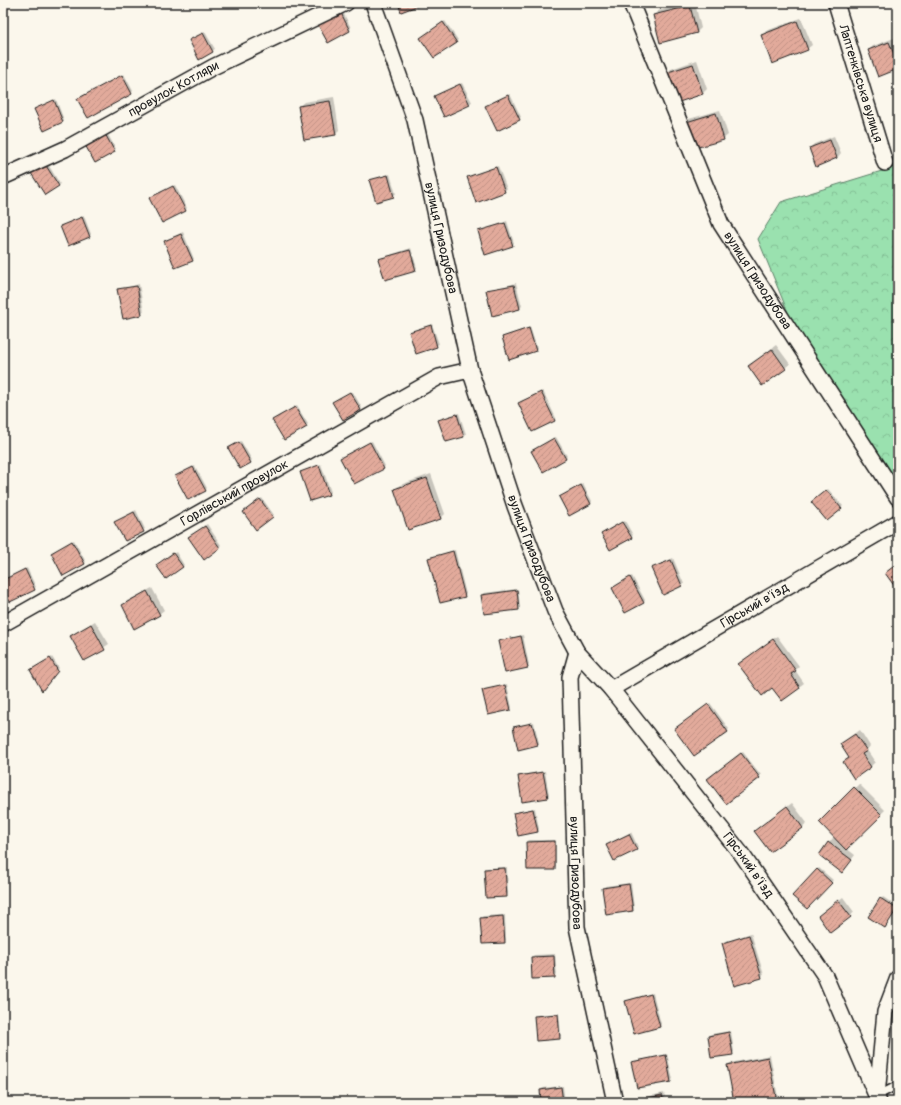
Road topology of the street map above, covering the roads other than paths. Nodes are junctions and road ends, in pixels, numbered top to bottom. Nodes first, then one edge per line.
1 (346, 3) edge
2 (373, 3) edge
3 (631, 3) edge
4 (836, 3) edge
5 (885, 163) dead end
6 (3, 176) edge
7 (470, 370) junction
8 (898, 498) edge
9 (898, 522) edge
10 (3, 624) edge
11 (577, 652) junction
12 (610, 689) junction
13 (898, 978) edge
14 (898, 1085) edge
15 (878, 1099) edge
16 (615, 1102) edge

1 - 6 street, провулок Котляри
2 - 7 street, вулиця Гризодубова
3 - 8 street, вулиця Гризодубова
4 - 5 street, Лаптенківська вулиця
7 - 10 street, Горлівський провулок
7 - 11 street, вулиця Гризодубова
9 - 12 street, Гірський в'їзд
11 - 12 street, Гірський в’їзд
11 - 16 street, вулиця Гризодубова
12 - 15 street, Гірський в’їзд
13 - 15 street
14 - 15 lane

